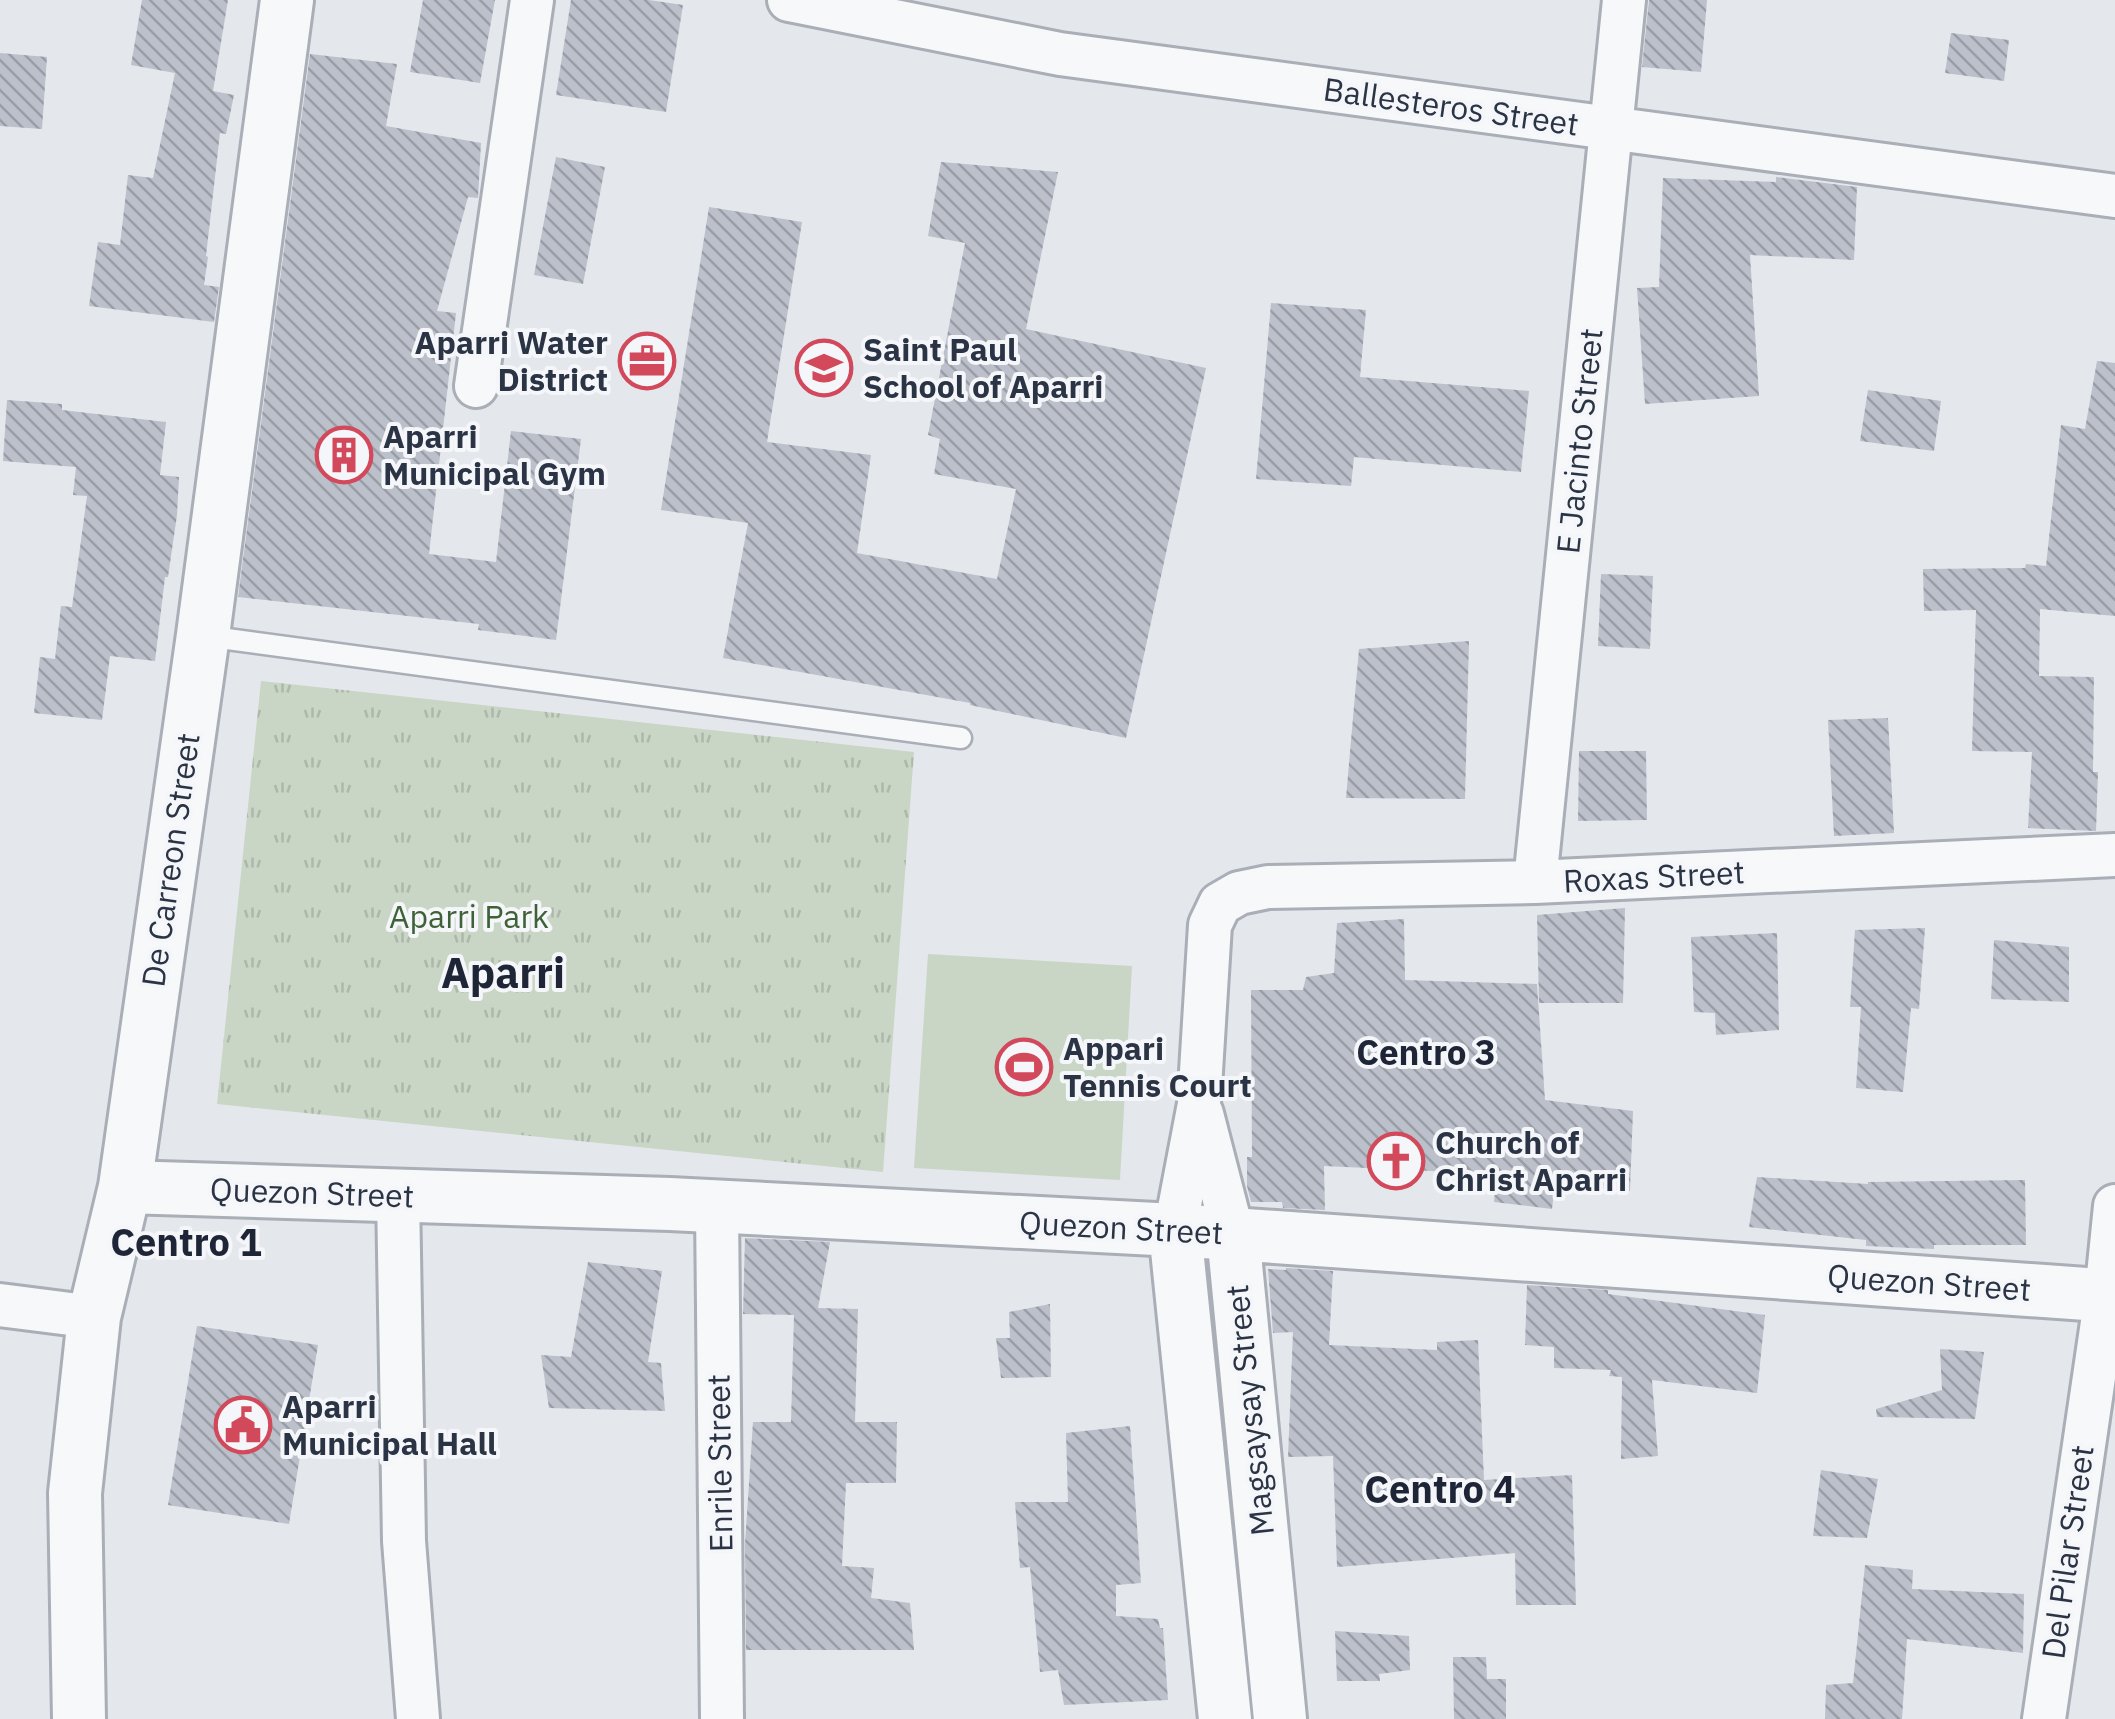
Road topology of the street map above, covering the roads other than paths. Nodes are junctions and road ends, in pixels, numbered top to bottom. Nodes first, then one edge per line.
1 (288, 0) edge
2 (532, 0) edge
3 (789, 0) edge
4 (1624, 0) edge
5 (1613, 128) junction
6 (2115, 196) edge
7 (476, 386) dead end
8 (202, 635) junction
9 (962, 738) dead end
10 (2115, 855) edge
11 (1535, 882) junction
12 (1210, 926) joint
13 (1199, 1104) junction
14 (125, 1187) junction
15 (398, 1195) junction
16 (717, 1206) junction
17 (2115, 1206) edge
18 (1175, 1230) junction
19 (1232, 1234) junction
20 (2110, 1296) edge
21 (0, 1305) edge
22 (94, 1317) junction
23 (79, 1719) edge
24 (418, 1719) edge
25 (722, 1719) edge
26 (1226, 1719) edge
27 (1280, 1719) edge
28 (2044, 1719) edge

1 - 8 street, De Carreon Street
2 - 7 street
3 - 5 street, Ballesteros Street
4 - 5 street, E Jacinto Street
5 - 6 street, Ballesteros Street
5 - 11 street, E Jacinto Street
8 - 9 lane
8 - 14 street, De Carreon Street
10 - 11 street, Roxas Street
11 - 12 street, Roxas Street
12 - 13 street, Magsaysay Street
13 - 18 street, Magsaysay Street
13 - 19 street, Magsaysay Street
14 - 15 street, Quezon Street
14 - 22 street, De Carreon Street
15 - 16 street, Quezon Street
15 - 24 street
16 - 18 street, Quezon Street
16 - 25 street, Enrile Street
17 - 20 street, Del Pilar Street
18 - 19 street, Quezon Street
18 - 26 street, Magsaysay Street
19 - 20 street, Quezon Street
19 - 27 street, Magsaysay Street
20 - 28 street, Del Pilar Street
21 - 22 street
22 - 23 street, De Carreon Street

